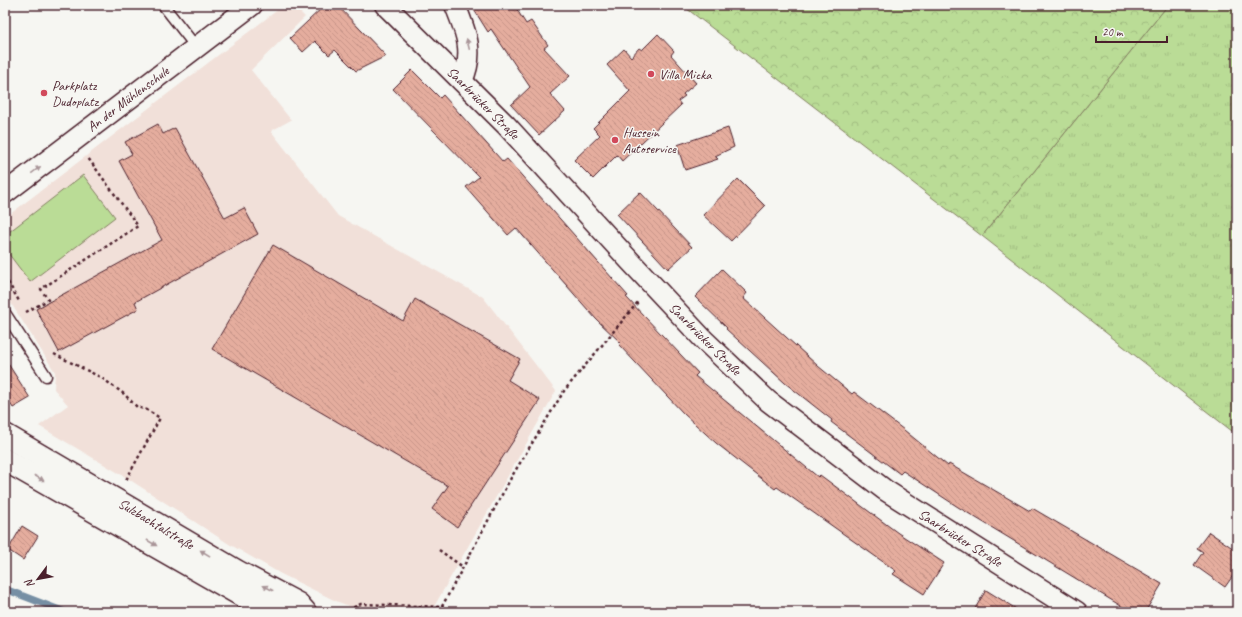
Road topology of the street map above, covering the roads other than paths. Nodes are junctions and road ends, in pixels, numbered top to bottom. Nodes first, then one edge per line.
1 (163, 5) edge
2 (252, 5) edge
3 (385, 5) edge
4 (455, 5) edge
5 (196, 47) junction
6 (462, 81) junction
7 (5, 193) edge
8 (5, 313) edge
9 (46, 376) dead end
10 (5, 436) edge
11 (5, 460) edge
12 (302, 608) edge
13 (271, 612) edge
14 (1077, 612) edge

1 - 5 lane
2 - 5 street, An der Mühlenschule
3 - 6 street, Saarbrücker Straße
6 -> 4 street
7 -> 5 street, An der Mühlenschule
6 - 14 street, Saarbrücker Straße
8 - 9 lane
12 -> 10 main road, Sulzbachtalstraße
11 -> 13 main road, Sulzbachtalstraße

